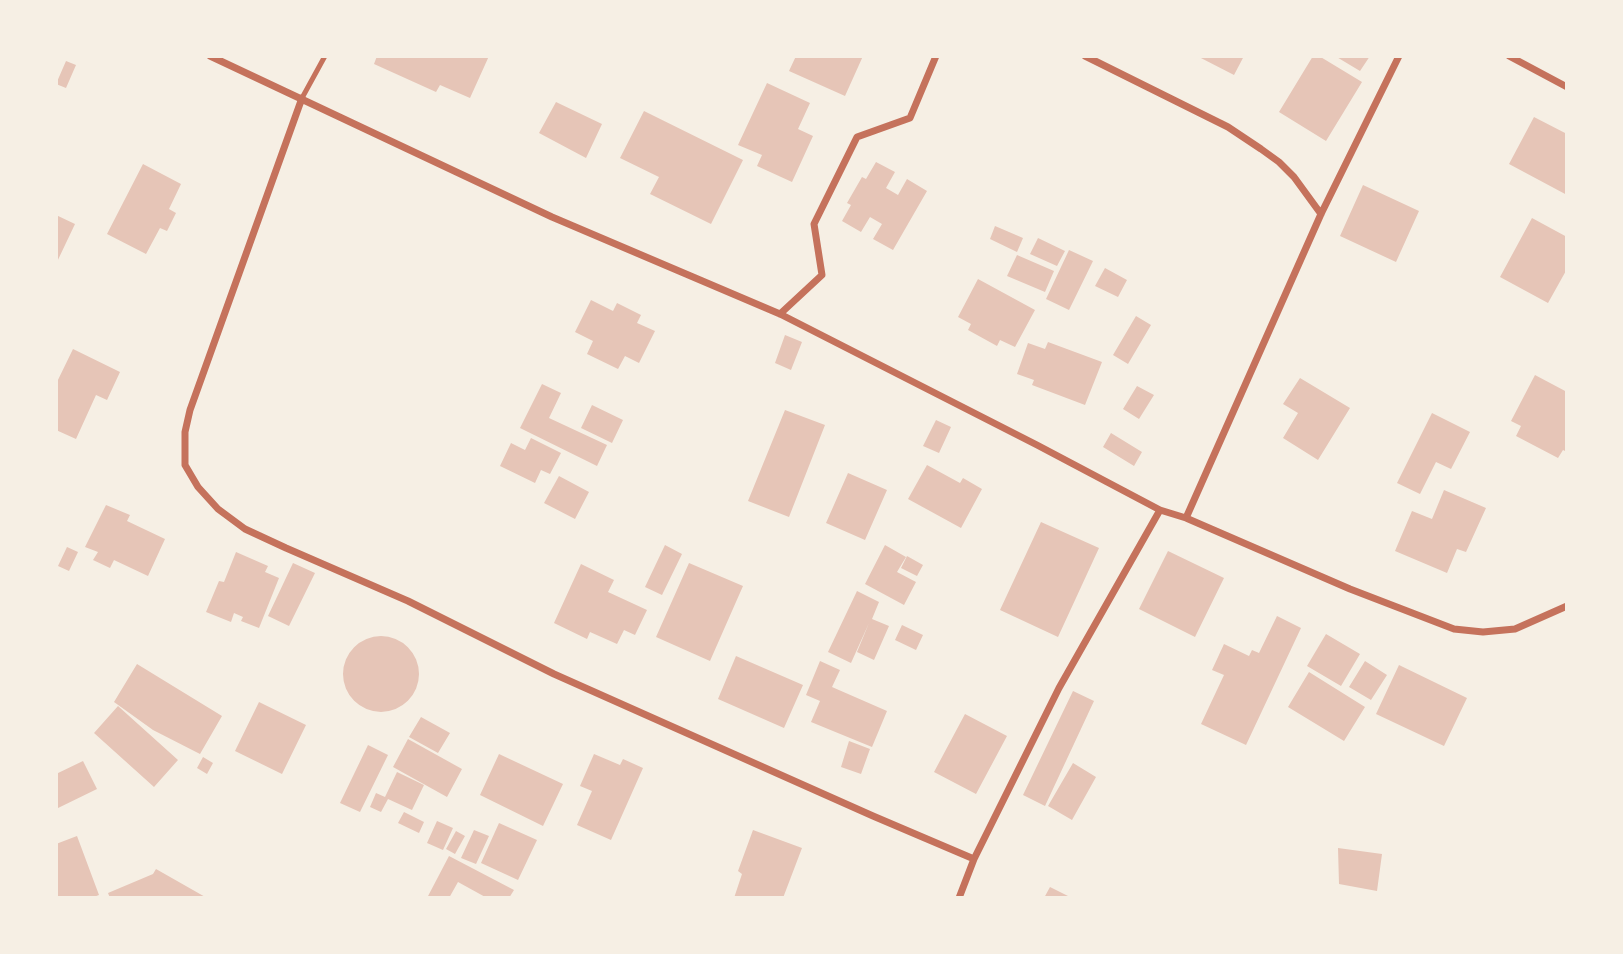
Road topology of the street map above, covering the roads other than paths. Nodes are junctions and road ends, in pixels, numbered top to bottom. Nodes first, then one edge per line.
1 (210, 56) edge
2 (325, 56) edge
3 (936, 56) edge
4 (1085, 56) edge
5 (1399, 56) edge
6 (1509, 56) edge
7 (1567, 87) edge
8 (302, 98) junction
9 (1321, 214) junction
10 (780, 314) junction
11 (1160, 510) junction
12 (1186, 518) junction
13 (1567, 606) edge
14 (974, 859) junction
15 (959, 898) edge

1 - 8 street
2 - 8 lane
3 - 10 street
4 - 9 street
5 - 9 street
6 - 7 street
8 - 10 street
8 - 14 street
9 - 12 street
10 - 11 street
11 - 12 street
11 - 14 street
12 - 13 street
14 - 15 street

